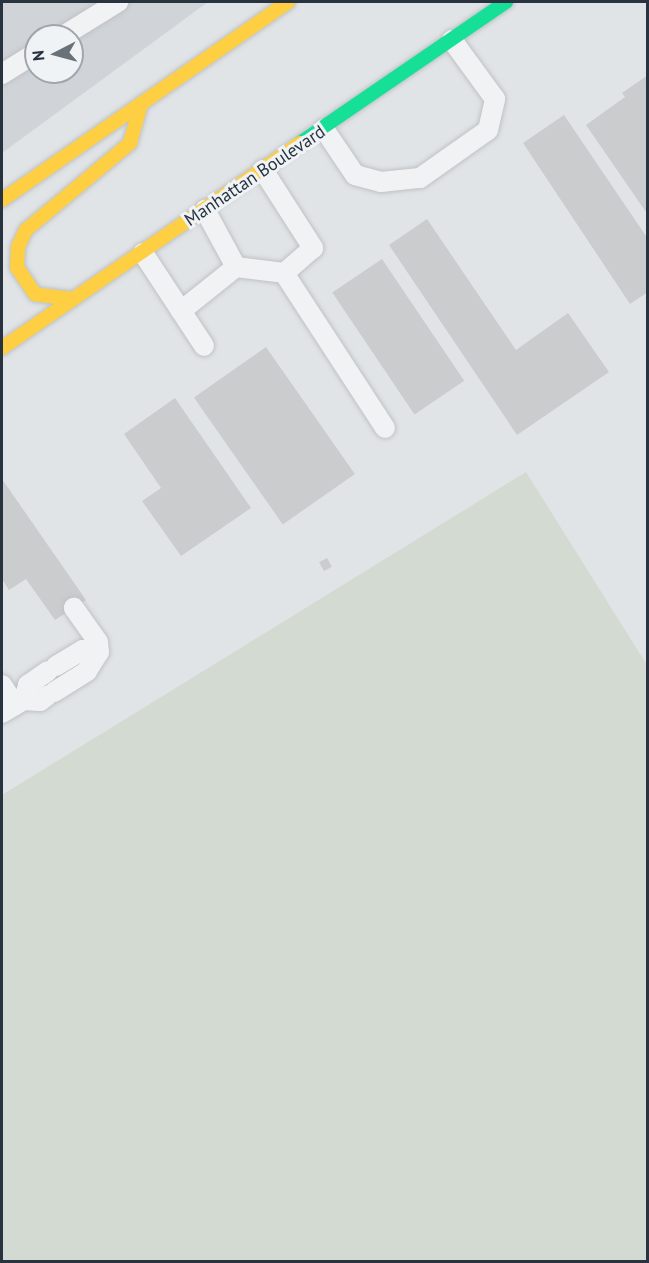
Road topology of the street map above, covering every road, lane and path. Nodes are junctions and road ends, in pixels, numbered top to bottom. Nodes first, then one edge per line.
1 (118, 2) edge
2 (288, 2) edge
3 (507, 2) edge
4 (82, 24) edge
5 (452, 40) junction
6 (24, 60) edge
7 (2, 74) edge
8 (141, 104) junction
9 (324, 129) junction
10 (263, 170) junction
11 (2, 200) edge
12 (204, 210) junction
13 (143, 253) junction
14 (236, 267) junction
15 (284, 273) junction
16 (73, 299) junction
17 (181, 311) junction
18 (204, 346) dead end
19 (2, 348) edge
20 (385, 428) dead end
21 (74, 608) dead end
22 (99, 652) junction
23 (2, 685) edge
24 (14, 706) edge

1 - 4 lane
2 - 8 street
3 - 5 street, Manhattan Boulevard
5 - 9 street, Manhattan Boulevard
5 - 9 lane
6 - 7 lane
8 - 11 street
8 - 16 street
9 - 10 street, Manhattan Boulevard
10 - 12 street, Manhattan Boulevard
10 - 15 lane
12 - 13 street, Manhattan Boulevard
12 - 14 lane
13 - 16 street, Manhattan Boulevard
13 - 17 lane
14 - 15 lane
14 - 17 lane
15 - 20 lane
16 - 19 street, Manhattan Boulevard
17 - 18 lane
21 - 22 lane
22 - 24 lane
22 - 24 lane
23 - 24 lane

